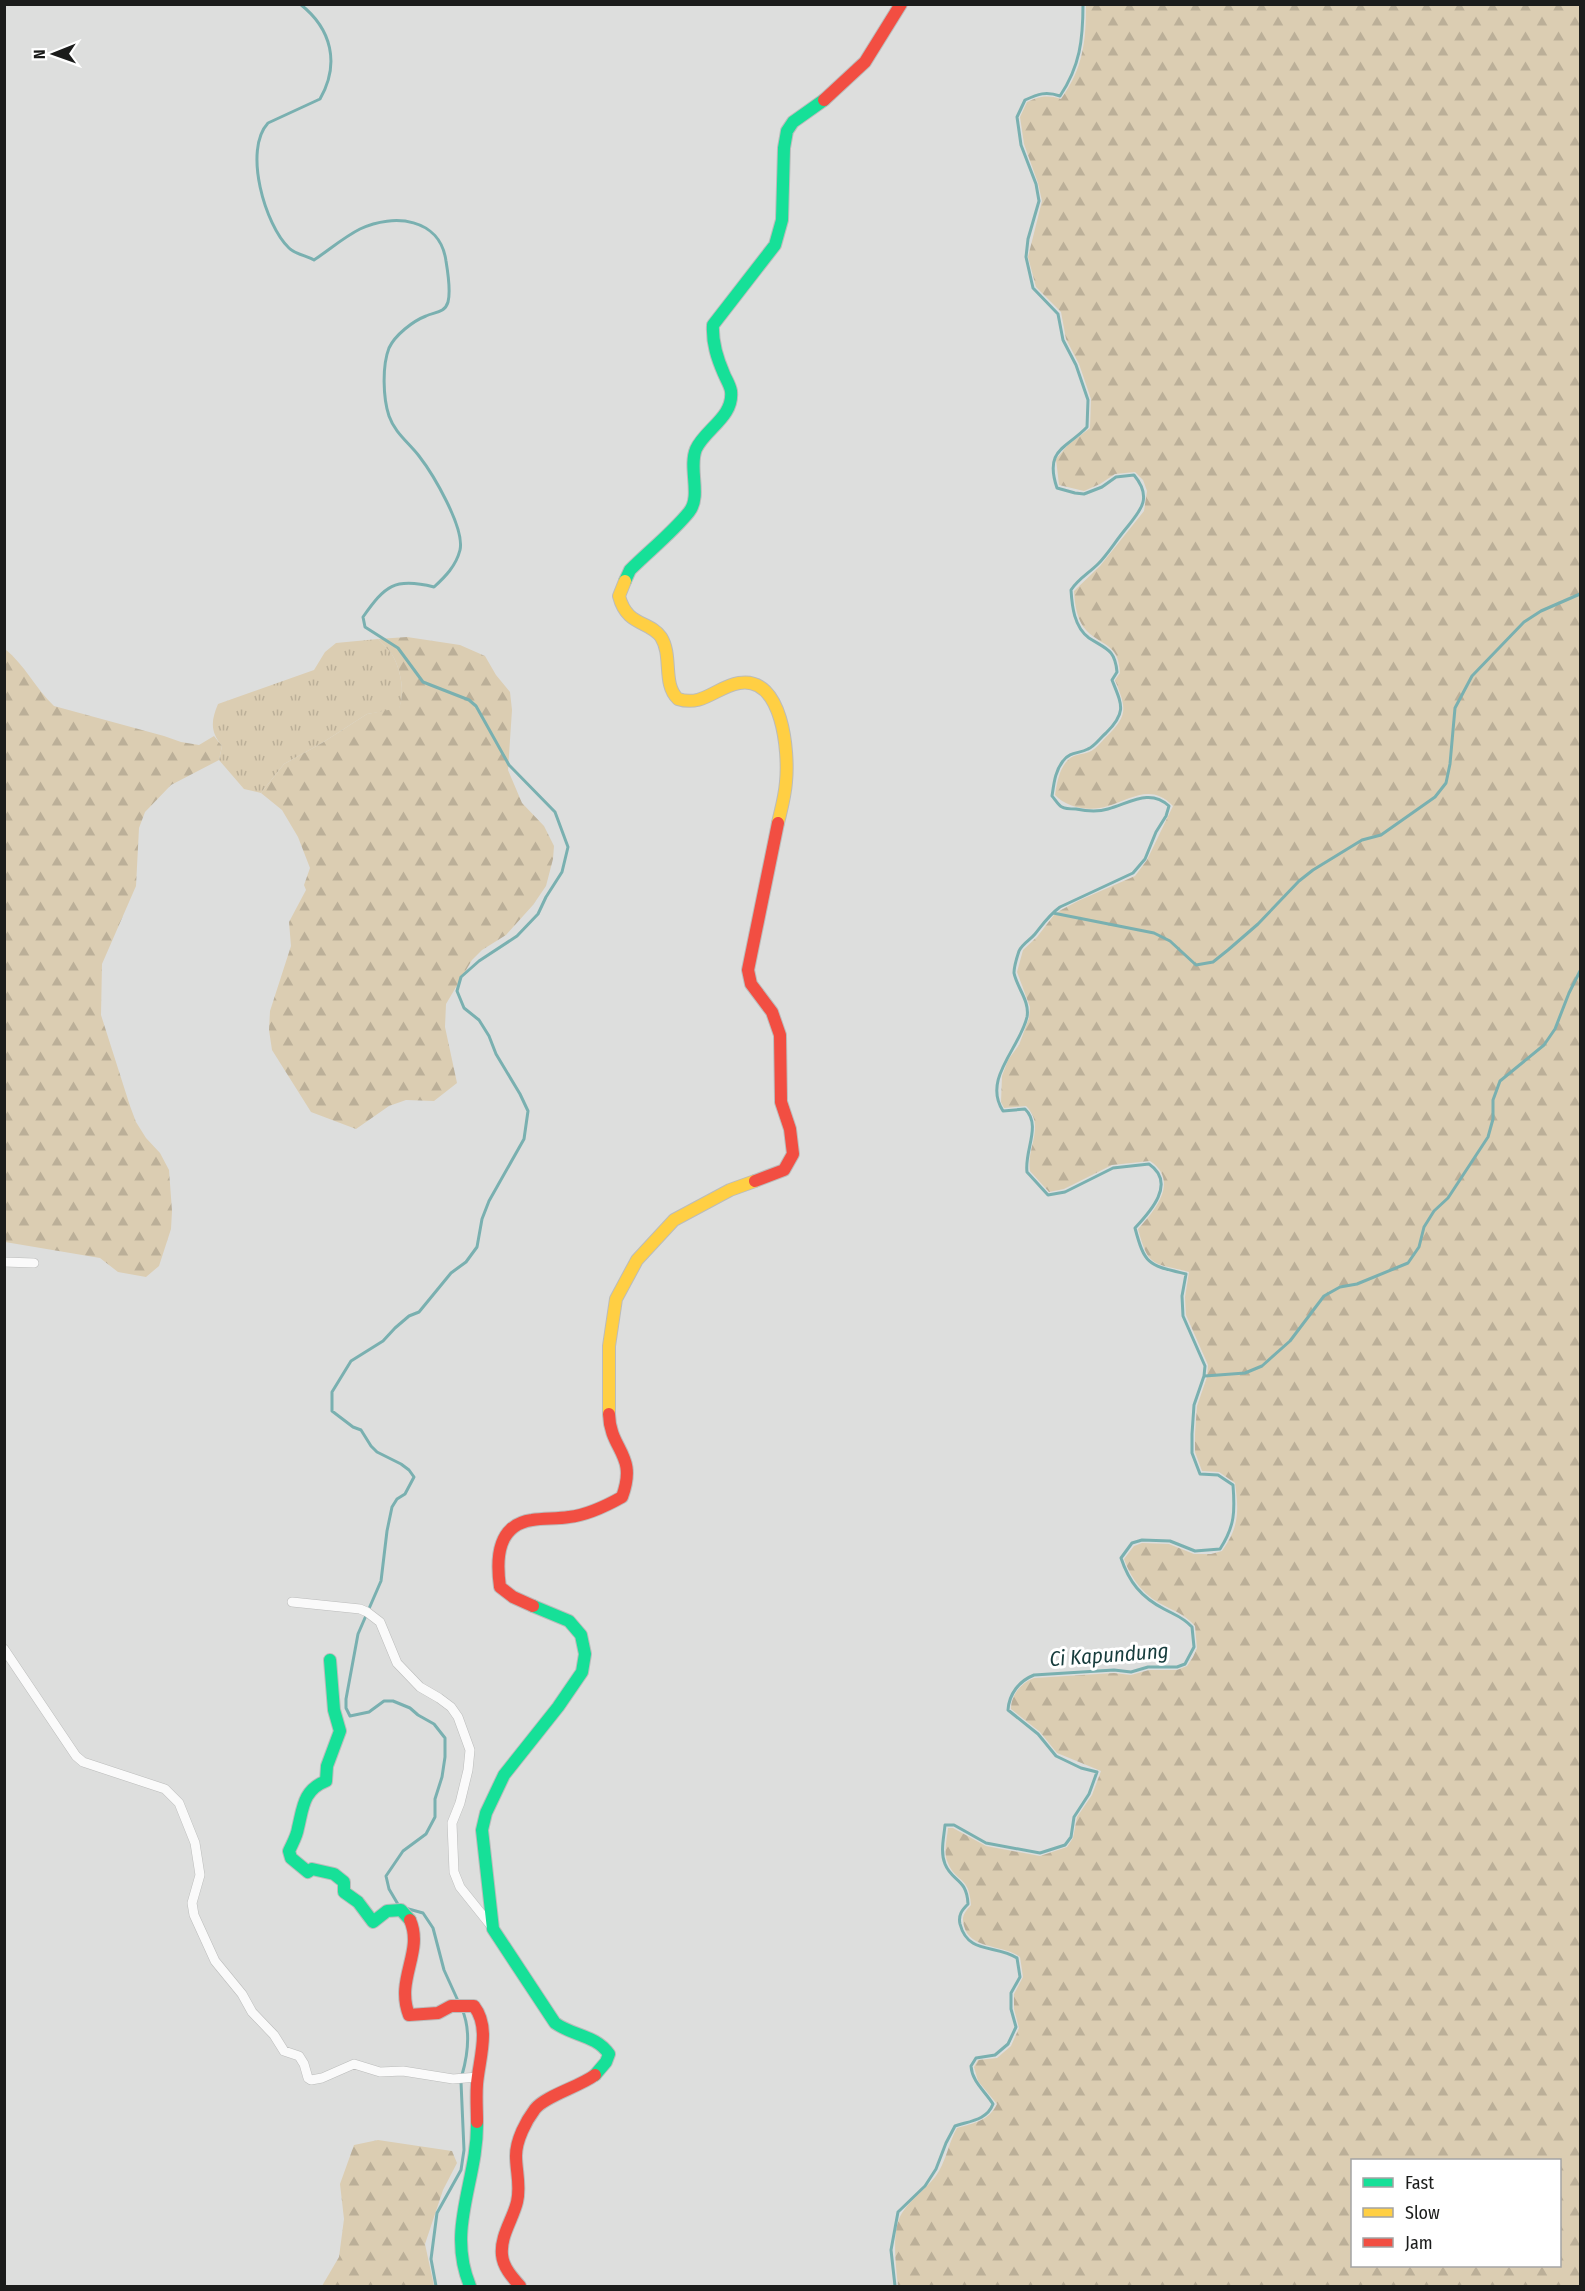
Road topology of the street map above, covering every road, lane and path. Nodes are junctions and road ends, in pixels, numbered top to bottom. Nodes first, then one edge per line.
1 (901, 4) edge
2 (4, 1262) edge
3 (34, 1263) dead end
4 (292, 1602) dead end
5 (4, 1648) edge
6 (330, 1660) dead end
7 (494, 1929) junction
8 (478, 2077) junction
9 (470, 2286) edge
10 (520, 2286) edge

1 - 7 street
2 - 3 street
4 - 7 street
5 - 8 street
6 - 8 street
7 - 10 street
8 - 9 street

